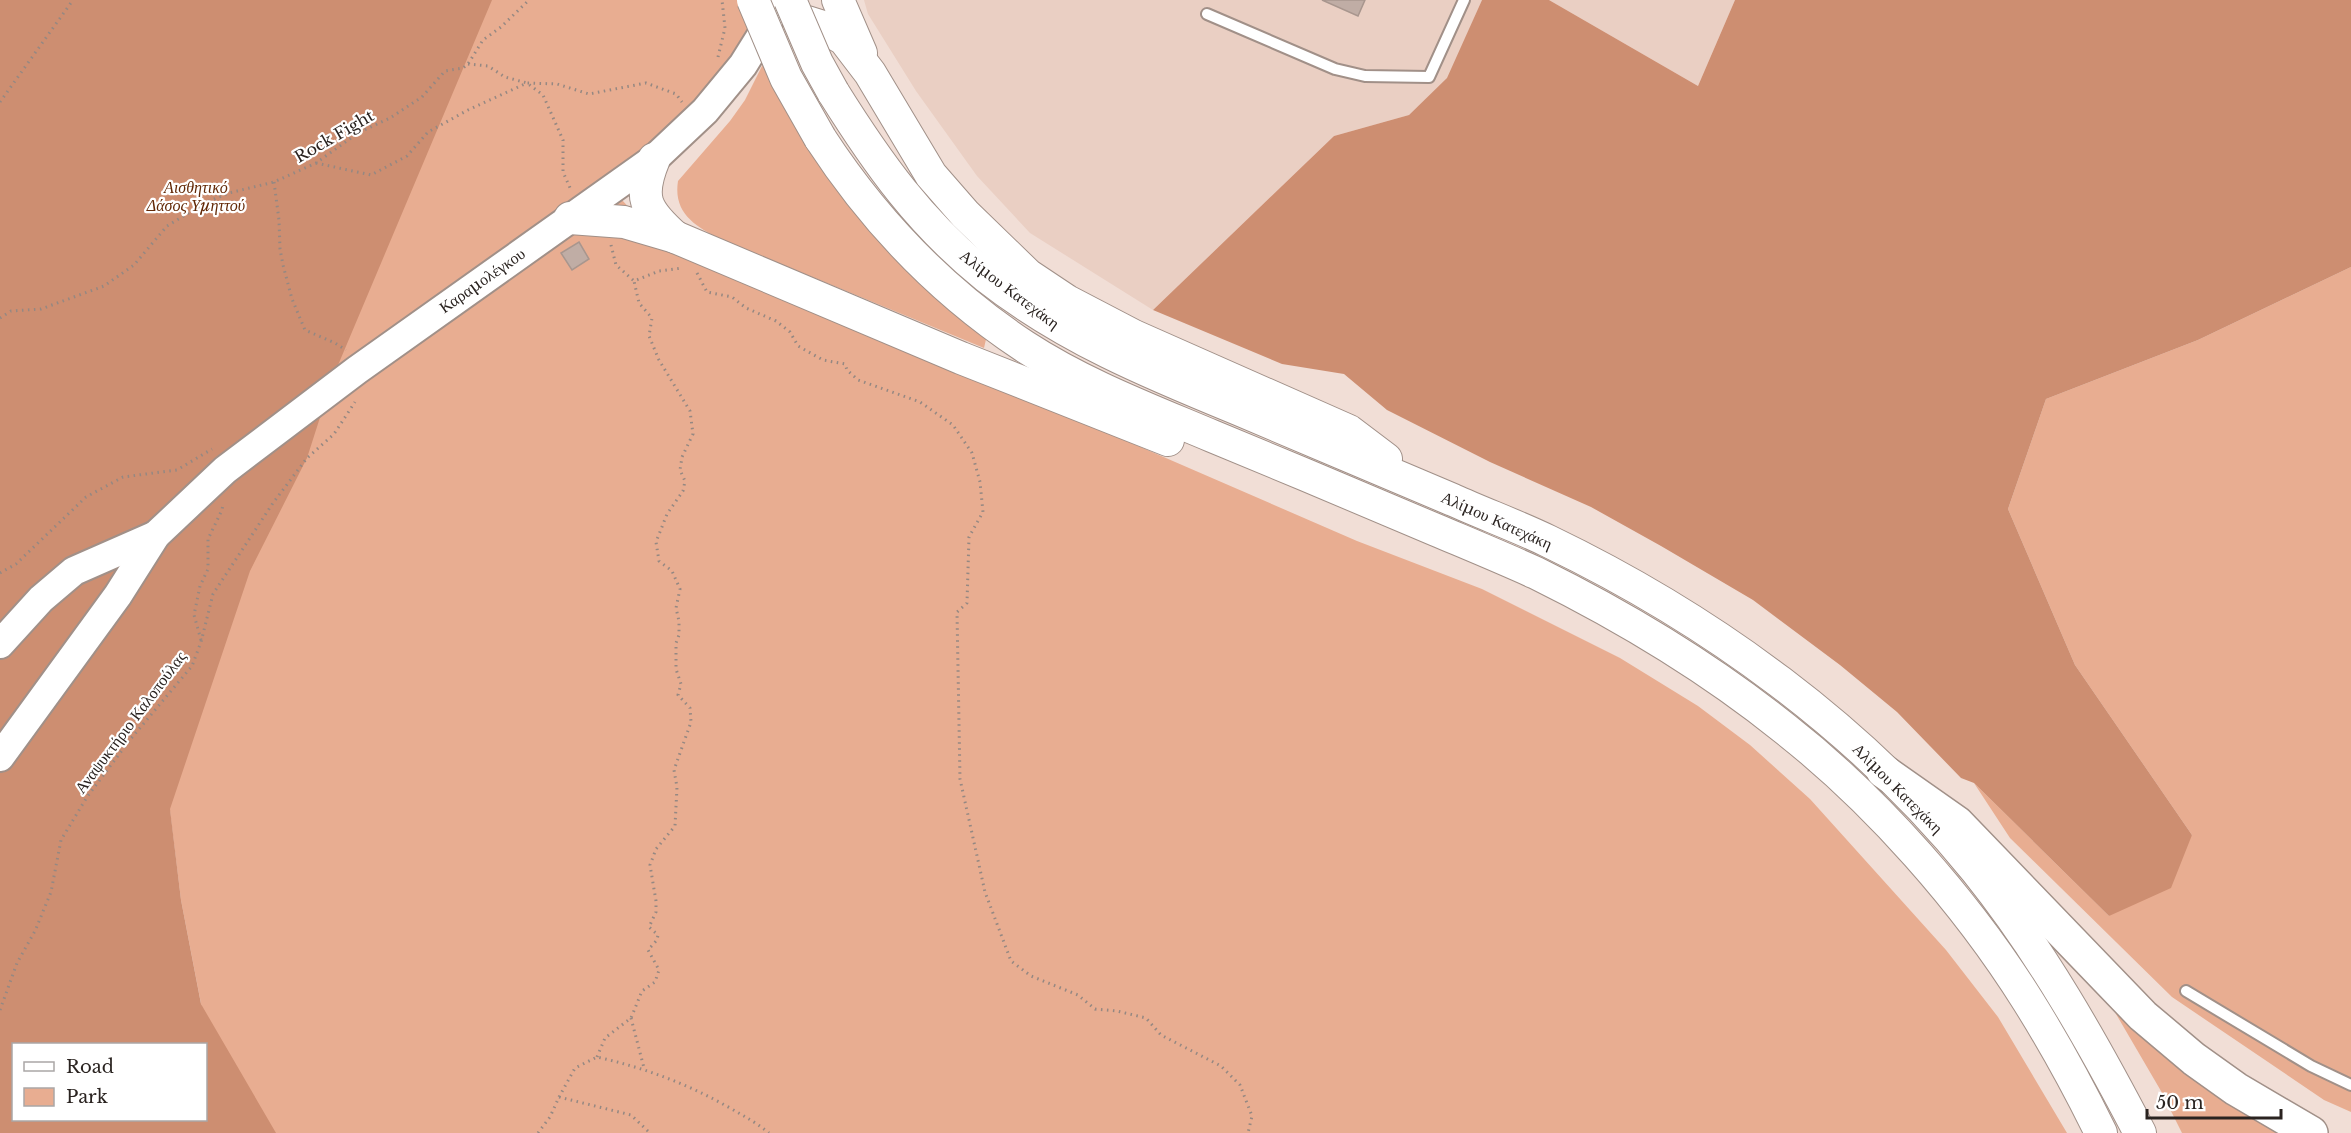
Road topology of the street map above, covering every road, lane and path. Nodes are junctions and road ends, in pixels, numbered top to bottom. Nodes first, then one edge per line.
1 (73, 0) edge
2 (529, 0) edge
3 (722, 0) edge
4 (753, 0) edge
5 (778, 0) edge
6 (838, 0) edge
7 (1464, 0) edge
8 (799, 11) edge
9 (1207, 14) dead end
10 (763, 33) junction
11 (718, 59) dead end
12 (468, 64) junction
13 (870, 73) junction
14 (527, 83) junction
15 (0, 102) edge
16 (687, 108) dead end
17 (654, 159) junction
18 (316, 163) junction
19 (274, 182) junction
20 (572, 207) junction
21 (675, 237) junction
22 (610, 242) dead end
23 (688, 270) dead end
24 (695, 271) dead end
25 (634, 281) junction
26 (0, 318) edge
27 (350, 364) junction
28 (222, 458) junction
29 (1316, 479) junction
30 (1425, 488) junction
31 (156, 535) junction
32 (0, 573) edge
33 (201, 642) junction
34 (0, 644) edge
35 (0, 757) edge
36 (1883, 771) junction
37 (2186, 991) dead end
38 (0, 1010) edge
39 (630, 1018) junction
40 (597, 1057) junction
41 (644, 1068) junction
42 (2351, 1085) edge
43 (559, 1097) junction
44 (538, 1133) edge
45 (650, 1133) edge
46 (769, 1133) edge
47 (1248, 1133) edge
48 (2101, 1133) edge
49 (2140, 1133) edge
50 (2311, 1133) edge

1 - 15 path
2 - 12 path
3 - 11 path
4 - 29 main road, Αλίμου Κατεχάκη, bridge
5 - 10 street, Καραμολέγκου
6 - 13 main road
7 - 9 lane
8 - 10 street
8 - 13 main road
8 - 30 main road, Αλίμου Κατεχάκη, bridge
10 - 17 street, Καραμολέγκου
12 - 14 path
12 - 18 path, Rock Fight
13 - 30 main road
14 - 16 path
14 - 18 path
14 - 20 path
17 - 20 street, Καραμολέγκου
17 - 21 main road
18 - 19 path, Rock Fight
19 - 26 path, Rock Fight
19 - 27 path
20 - 21 main road
20 - 27 street, Καραμολέγκου
21 - 29 main road
22 - 25 path
23 - 25 path
24 - 47 path
25 - 39 path
27 - 28 street, Καραμολέγκου
27 - 33 path, Αναψυκτήριο Καλοπούλας
28 - 31 street, Καραμολέγκου
28 - 32 path
28 - 33 path
29 - 48 main road, Αλίμου Κατεχάκη
30 - 36 main road, Αλίμου Κατεχάκη
31 - 34 street
31 - 35 street
33 - 38 path, Αναψυκτήριο Καλοπούλας
36 - 49 main road, Αλίμου Κατεχάκη
36 - 50 highway
37 - 42 lane
39 - 40 path
39 - 41 path
40 - 41 path
40 - 43 path
41 - 46 path
43 - 44 path
43 - 45 path

